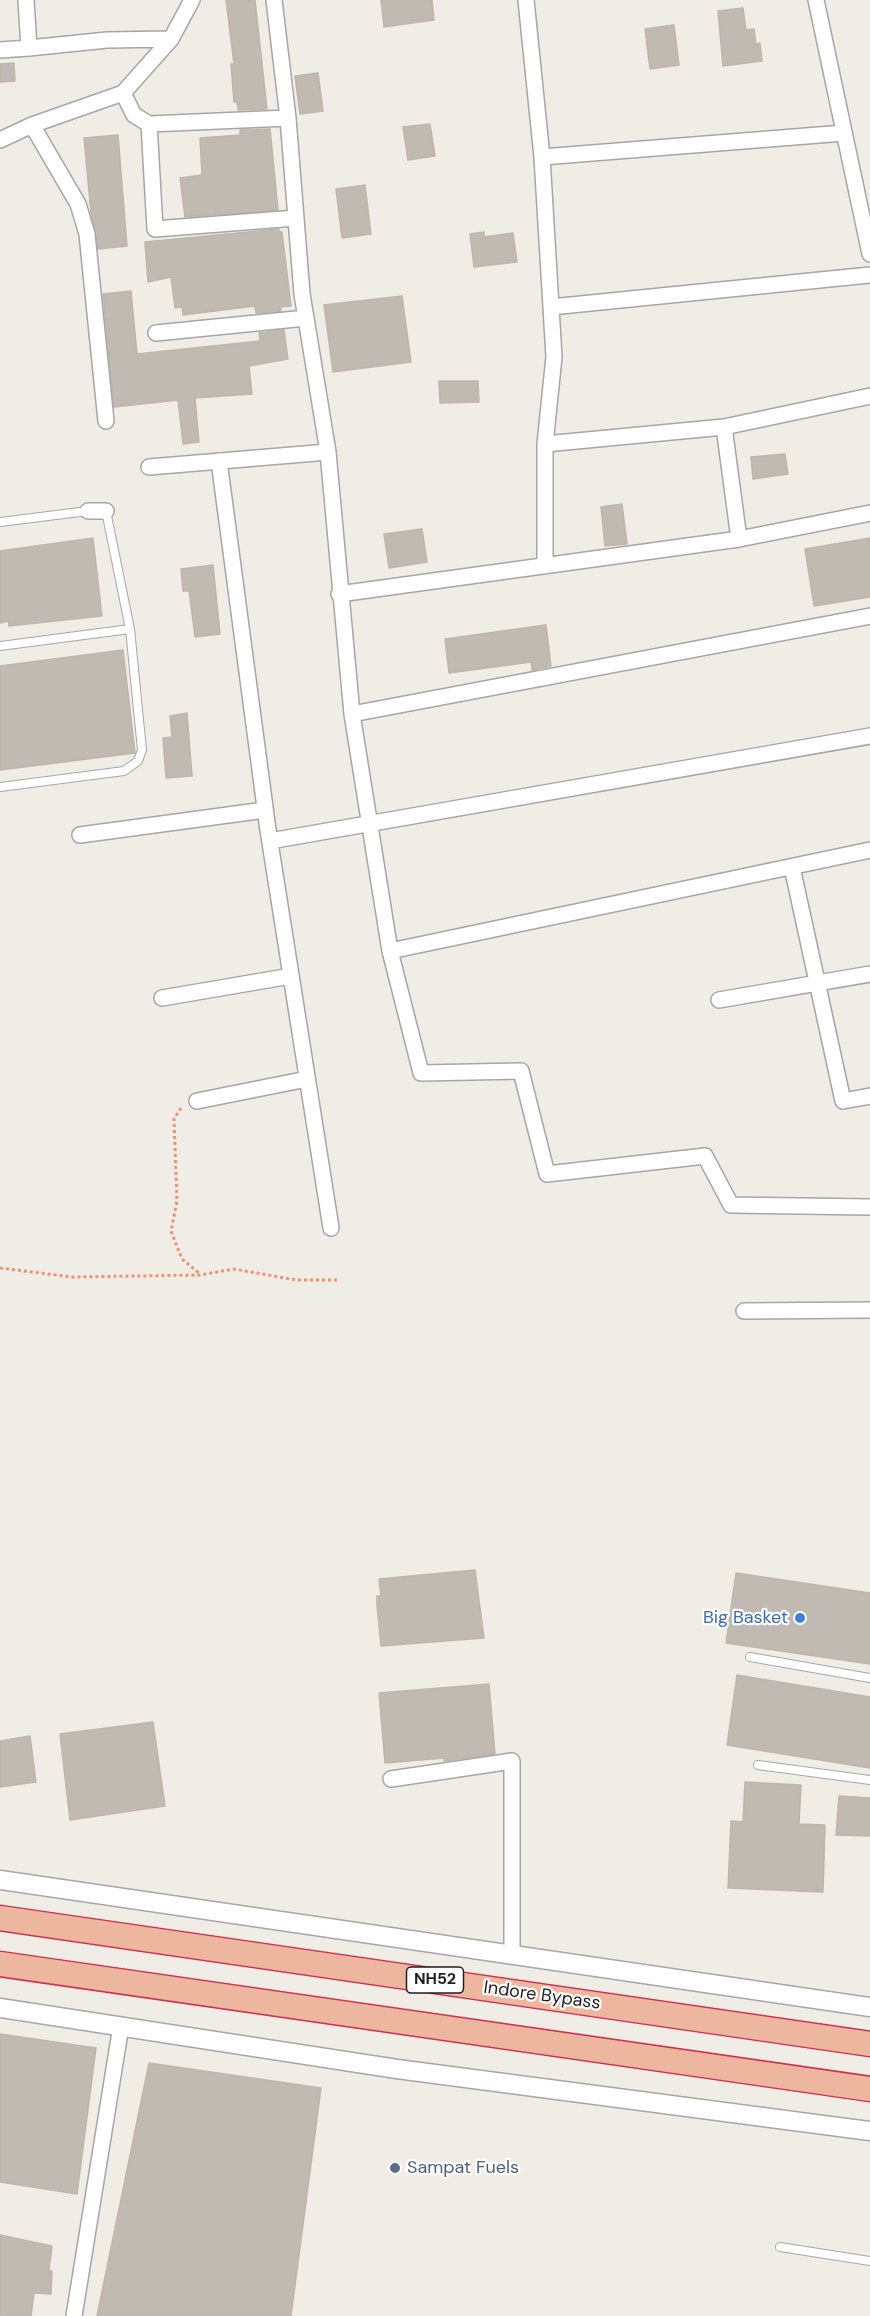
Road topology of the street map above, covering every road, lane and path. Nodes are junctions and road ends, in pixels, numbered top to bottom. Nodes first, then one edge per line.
1 (26, 0) edge
2 (192, 0) edge
3 (274, 0) edge
4 (526, 0) edge
5 (816, 0) edge
6 (171, 39) junction
7 (29, 48) junction
8 (0, 50) edge
9 (123, 93) junction
10 (288, 118) junction
11 (149, 124) junction
12 (32, 125) junction
13 (844, 133) junction
14 (0, 140) edge
15 (542, 157) junction
16 (296, 218) junction
17 (870, 254) edge
18 (870, 275) edge
19 (551, 307) junction
20 (306, 318) junction
21 (156, 333) dead end
22 (870, 396) edge
23 (106, 420) dead end
24 (724, 427) junction
25 (545, 444) junction
26 (328, 452) junction
27 (219, 461) junction
28 (149, 467) dead end
29 (88, 511) joint
30 (106, 511) joint
31 (870, 513) edge
32 (0, 522) edge
33 (739, 539) junction
34 (545, 566) junction
35 (339, 594) junction
36 (870, 616) edge
37 (130, 629) junction
38 (0, 646) edge
39 (352, 714) junction
40 (870, 736) edge
41 (0, 787) edge
42 (265, 810) junction
43 (369, 826) junction
44 (80, 835) dead end
45 (270, 841) junction
46 (870, 850) edge
47 (792, 867) junction
48 (390, 951) junction
49 (870, 974) edge
50 (291, 976) junction
51 (818, 985) junction
52 (162, 998) dead end
53 (719, 1000) dead end
54 (307, 1079) junction
55 (870, 1095) edge
56 (197, 1101) joint
57 (870, 1207) edge
58 (331, 1228) dead end
59 (0, 1268) edge
60 (200, 1275) junction
61 (340, 1280) dead end
62 (870, 1310) edge
63 (744, 1311) dead end
64 (750, 1658) dead end
65 (870, 1678) edge
66 (758, 1765) dead end
67 (391, 1779) dead end
68 (870, 1780) edge
69 (0, 1880) edge
70 (0, 1918) edge
71 (512, 1954) junction
72 (0, 1964) edge
73 (870, 2007) edge
74 (0, 2008) edge
75 (121, 2026) junction
76 (870, 2044) edge
77 (870, 2089) edge
78 (870, 2131) edge
79 (780, 2247) dead end
80 (870, 2261) edge
81 (74, 2316) edge

1 - 7 street
2 - 6 street
3 - 10 street
4 - 15 street
5 - 13 street
6 - 7 street
6 - 9 street
7 - 8 street
9 - 11 street
9 - 12 street
10 - 11 street
10 - 16 street
11 - 16 street
12 - 14 street
12 - 23 street
13 - 15 street
13 - 17 street
15 - 19 street
16 - 20 street
18 - 19 street
19 - 25 street
20 - 21 street
20 - 26 street
22 - 24 street
24 - 25 street
24 - 33 street
25 - 34 street
26 - 27 street
26 - 35 street
27 - 28 street
27 - 42 street
29 - 30 street
29 - 32 lane
30 - 37 lane
31 - 33 street
33 - 34 street
34 - 35 street
35 - 39 street
36 - 39 street
37 - 38 lane
37 - 41 lane
39 - 43 street
40 - 43 street
42 - 44 street
42 - 45 street
43 - 45 street
43 - 48 street
45 - 50 street
46 - 47 street
47 - 48 street
47 - 51 street
48 - 57 street
49 - 51 street
50 - 52 street
50 - 54 street
51 - 53 street
51 - 55 street
54 - 56 street
54 - 58 street
56 - 60 path
59 - 60 path
60 - 61 path
62 - 63 street
64 - 65 lane
66 - 68 lane
67 - 71 street
69 - 71 street
70 - 76 highway, Indore Bypass / NH52
71 - 73 street
72 - 77 highway
74 - 75 street
75 - 78 street
75 - 81 street
79 - 80 lane

